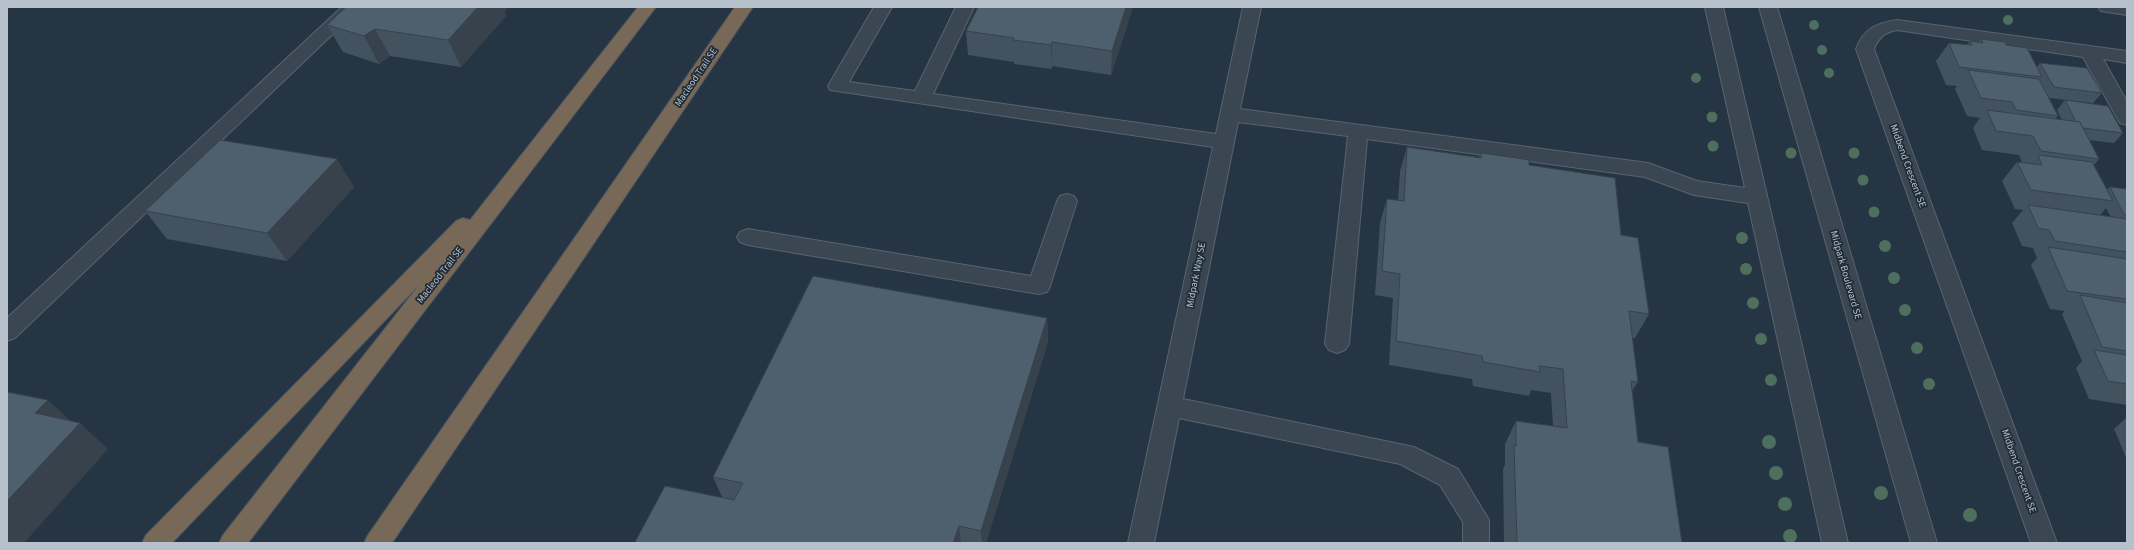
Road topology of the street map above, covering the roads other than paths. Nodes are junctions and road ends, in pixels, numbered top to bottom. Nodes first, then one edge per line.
1 (352, 7) edge
2 (647, 7) edge
3 (744, 7) edge
4 (883, 7) edge
5 (965, 7) edge
6 (1252, 7) edge
7 (1714, 7) edge
8 (1768, 7) edge
9 (2107, 7) edge
10 (2127, 10) edge
11 (2090, 52) junction
12 (2127, 57) edge
13 (921, 98) junction
14 (1229, 114) junction
15 (2127, 119) edge
16 (1358, 131) junction
17 (1223, 142) junction
18 (539, 148) junction
19 (1757, 197) junction
20 (1067, 201) dead end
21 (748, 237) dead end
22 (7, 332) edge
23 (1337, 344) dead end
24 (1170, 406) junction
25 (155, 543) edge
26 (232, 543) edge
27 (377, 543) edge
28 (1141, 543) edge
29 (1476, 543) edge
30 (1835, 543) edge
31 (1924, 543) edge
32 (2044, 543) edge

1 - 22 street
2 - 18 highway, Macleod Trail SE
3 - 27 highway, Macleod Trail SE
4 - 13 street
5 - 13 street
6 - 14 street, Midpark Way SE
7 - 19 street
8 - 31 street, Midpark Boulevard SE
9 - 10 street
11 - 12 street, Midbend Crescent SE
11 - 15 street
11 - 32 street, Midbend Crescent SE
13 - 17 street
14 - 16 street
14 - 17 street, Midpark Way SE
16 - 19 street
16 - 23 street
17 - 24 street, Midpark Way SE
18 - 25 highway
18 - 26 highway, Macleod Trail SE
19 - 30 street
20 - 21 street
24 - 28 street, Midpark Way SE
24 - 29 street

